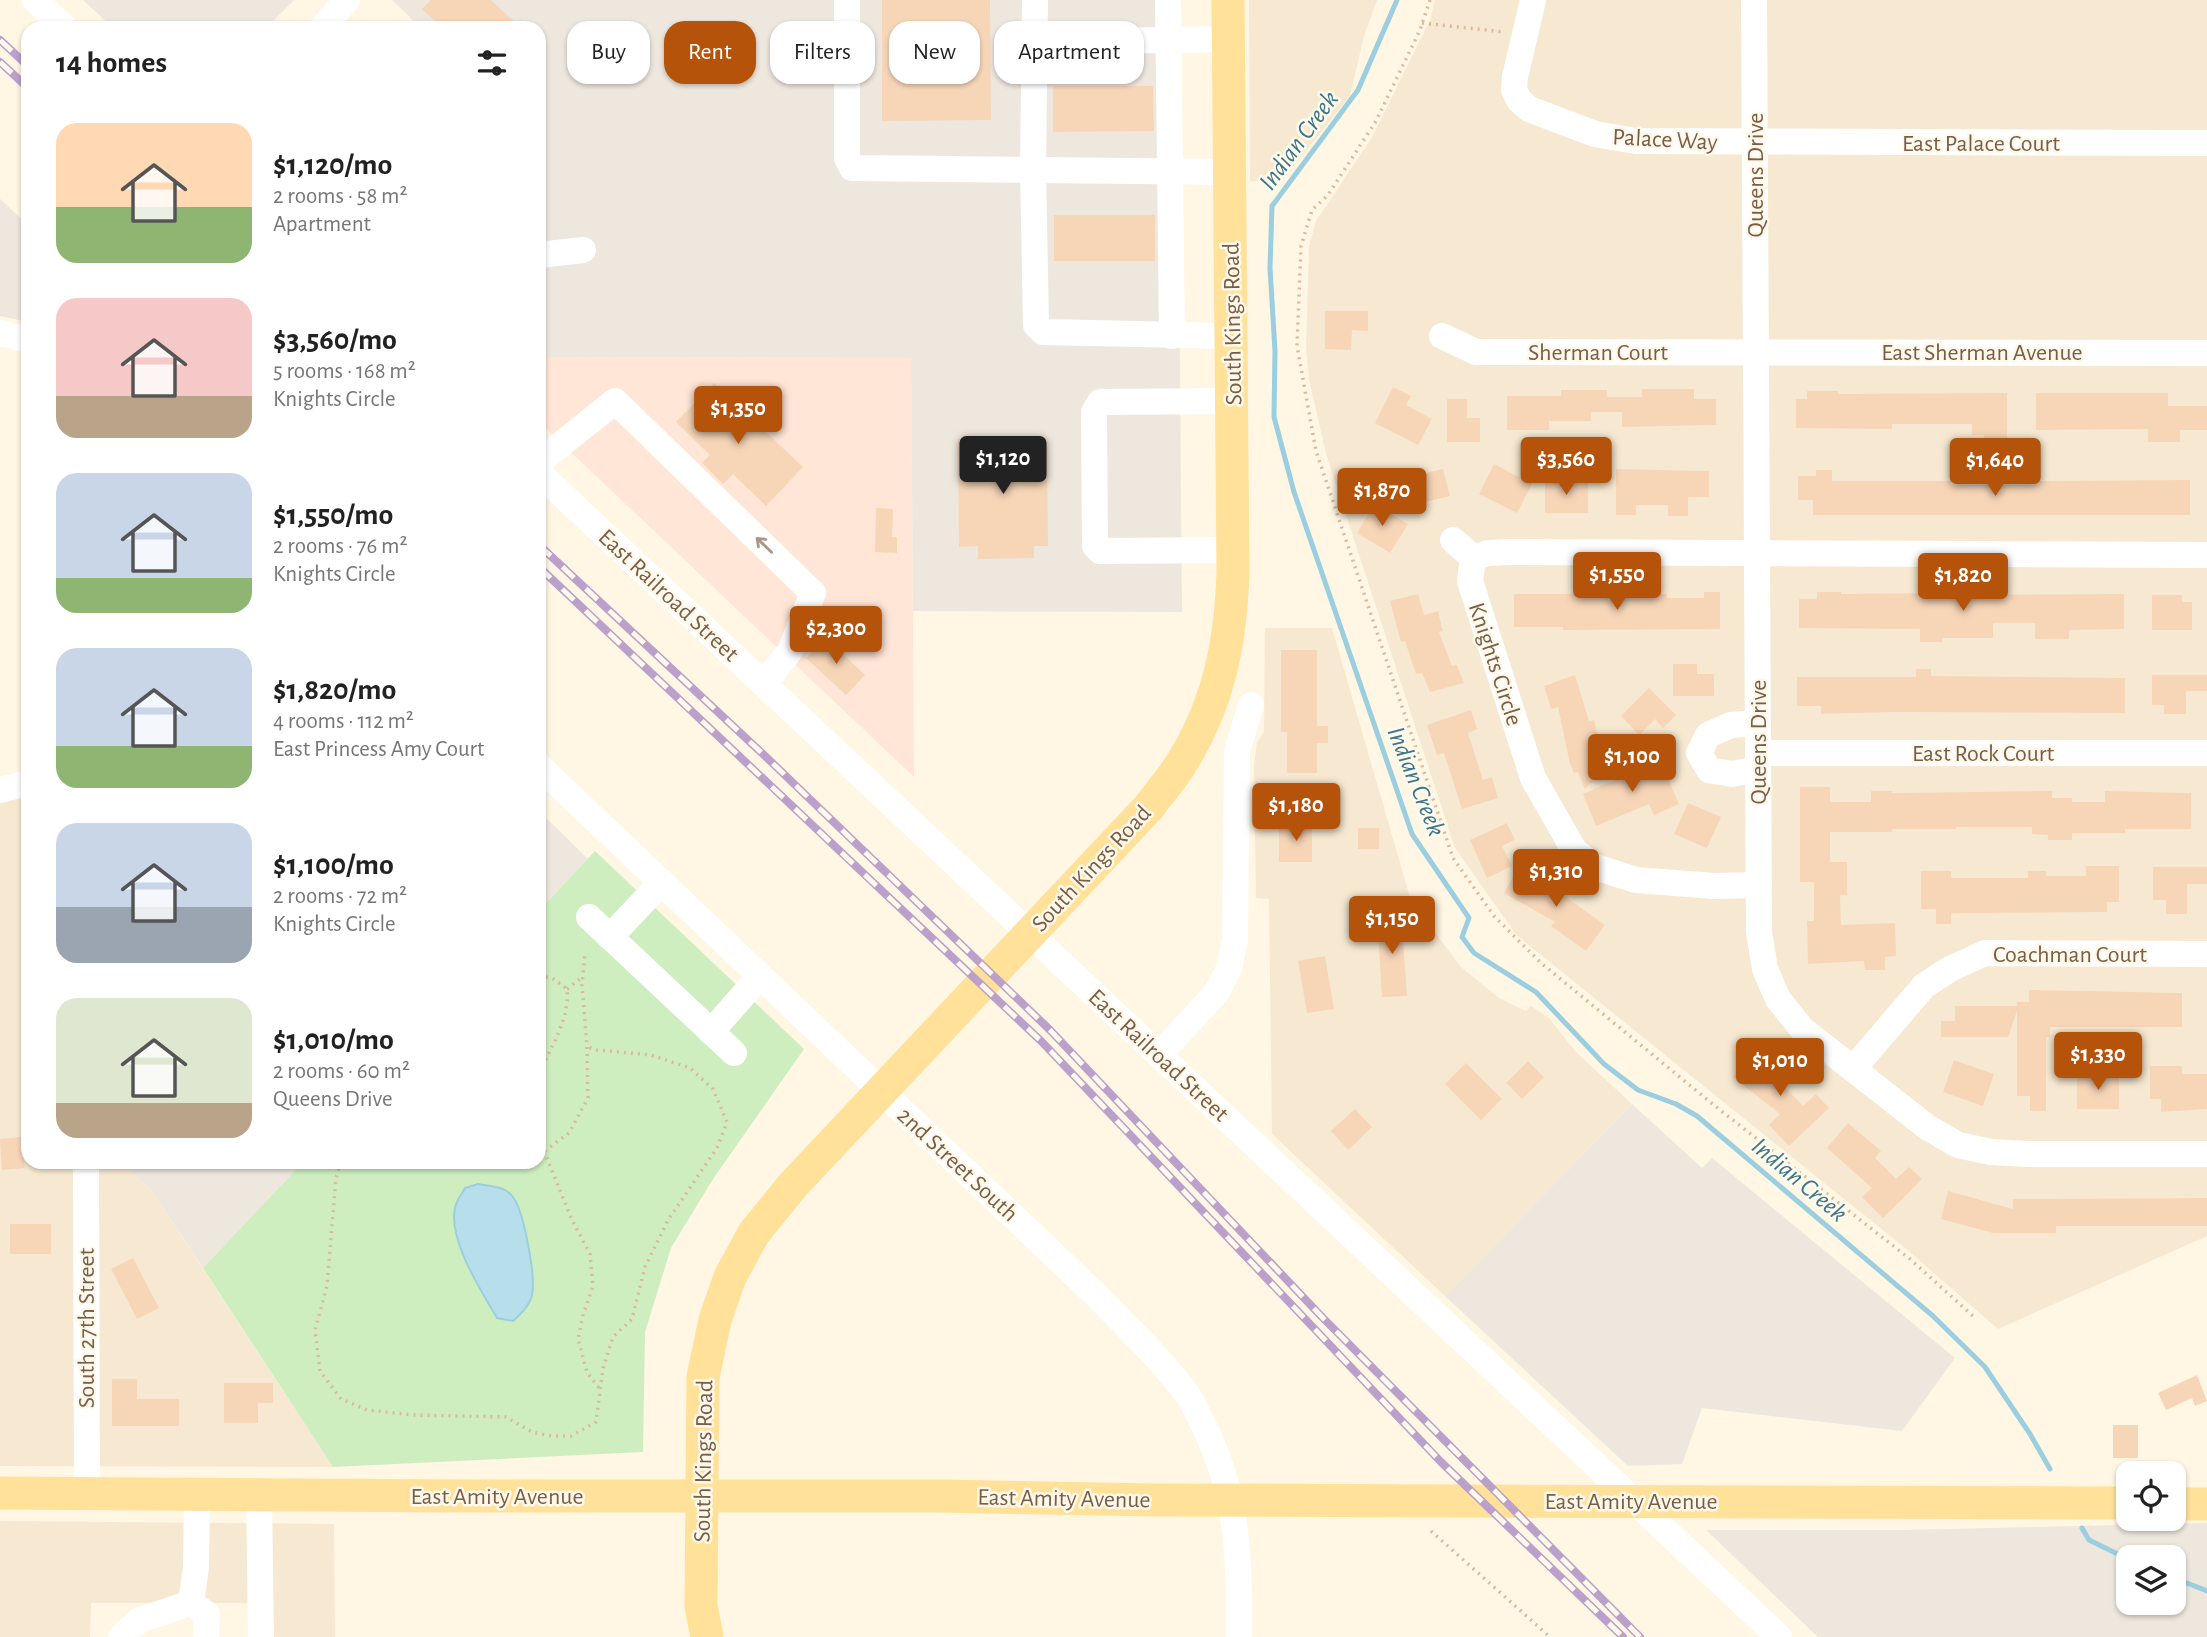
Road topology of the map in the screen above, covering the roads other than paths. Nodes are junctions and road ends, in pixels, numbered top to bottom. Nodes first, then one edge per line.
1 (35, 0) edge
2 (347, 0) edge
3 (847, 0) edge
4 (1035, 0) edge
5 (1168, 0) edge
6 (1228, 0) edge
7 (1533, 0) edge
8 (1754, 0) edge
9 (58, 21) edge
10 (328, 21) edge
11 (1036, 21) edge
12 (1169, 39) junction
13 (1229, 39) junction
14 (1144, 40) edge
15 (1035, 84) edge
16 (1755, 142) junction
17 (2207, 142) edge
18 (1033, 170) junction
19 (1170, 172) junction
20 (1230, 172) junction
21 (583, 250) dead end
22 (546, 254) edge
23 (0, 333) edge
24 (1172, 336) junction
25 (1231, 336) junction
26 (1442, 337) dead end
27 (21, 338) edge
28 (1757, 352) junction
29 (2207, 353) edge
30 (1233, 401) junction
31 (546, 456) edge
32 (546, 480) edge
33 (1453, 540) dead end
34 (1233, 550) junction
35 (1758, 553) junction
36 (2207, 555) edge
37 (1473, 558) junction
38 (764, 684) junction
39 (1251, 705) dead end
40 (1758, 723) junction
41 (2207, 753) edge
42 (1758, 761) junction
43 (546, 773) edge
44 (21, 785) edge
45 (0, 790) edge
46 (662, 882) junction
47 (1759, 885) junction
48 (589, 917) dead end
49 (610, 937) junction
50 (2207, 954) edge
51 (760, 976) junction
52 (711, 1032) junction
53 (734, 1053) dead end
54 (1159, 1055) junction
55 (1853, 1069) junction
56 (2207, 1154) edge
57 (86, 1169) edge
58 (0, 1493) edge
59 (87, 1493) junction
60 (197, 1494) junction
61 (259, 1495) junction
62 (702, 1496) junction
63 (2116, 1503) edge
64 (2186, 1504) edge
65 (2207, 1504) edge
66 (191, 1603) junction
67 (121, 1637) edge
68 (206, 1637) edge
69 (261, 1637) edge
70 (706, 1637) edge
71 (1239, 1637) edge
72 (1779, 1637) edge

1 - 9 street
2 - 10 street
3 - 18 street
4 - 11 street
5 - 12 street
6 - 13 main road, South Kings Road
7 - 16 street, Palace Way
8 - 16 street, Queens Drive
12 - 13 street
12 - 14 street
12 - 19 street
13 - 20 main road, South Kings Road
15 - 18 street
16 - 17 street, East Palace Court
16 - 28 street, Queens Drive
18 - 19 street
18 - 24 street
19 - 20 street
19 - 24 street
20 - 25 main road, South Kings Road
21 - 22 street
23 - 27 street
24 - 25 street
25 - 30 main road, South Kings Road
26 - 28 street, Sherman Court
28 - 29 street, East Sherman Avenue
28 - 35 street, Queens Drive
30 - 34 main road, South Kings Road
30 - 34 street
38 -> 31 street
32 - 38 street, East Railroad Street
33 - 37 street
34 - 62 main road, South Kings Road
35 - 36 street
35 - 37 street
35 - 40 street, Queens Drive
37 - 47 street, Knights Circle
38 - 54 street, East Railroad Street
39 - 54 street
40 - 42 street, Queens Drive
40 - 42 street
41 - 42 street, East Rock Court
42 - 47 street, Queens Drive
43 - 46 street, 2nd Street South
44 - 45 street
46 - 49 street
46 - 51 street, 2nd Street South
47 - 55 street, Queens Drive
48 - 49 street
49 - 52 street
50 - 55 street, Coachman Court
51 - 52 street
51 - 71 street, 2nd Street South
52 - 53 street
54 - 72 street, East Railroad Street
55 - 56 street, Queens Drive
57 - 59 street, South 27th Street
58 - 59 main road, East Amity Avenue
59 - 60 main road, East Amity Avenue
60 - 61 main road, East Amity Avenue
60 - 66 street
61 - 62 main road, East Amity Avenue
61 - 69 street
62 - 63 main road, East Amity Avenue
62 - 70 main road, South Kings Road
64 - 65 main road
66 - 67 street
66 - 68 street

